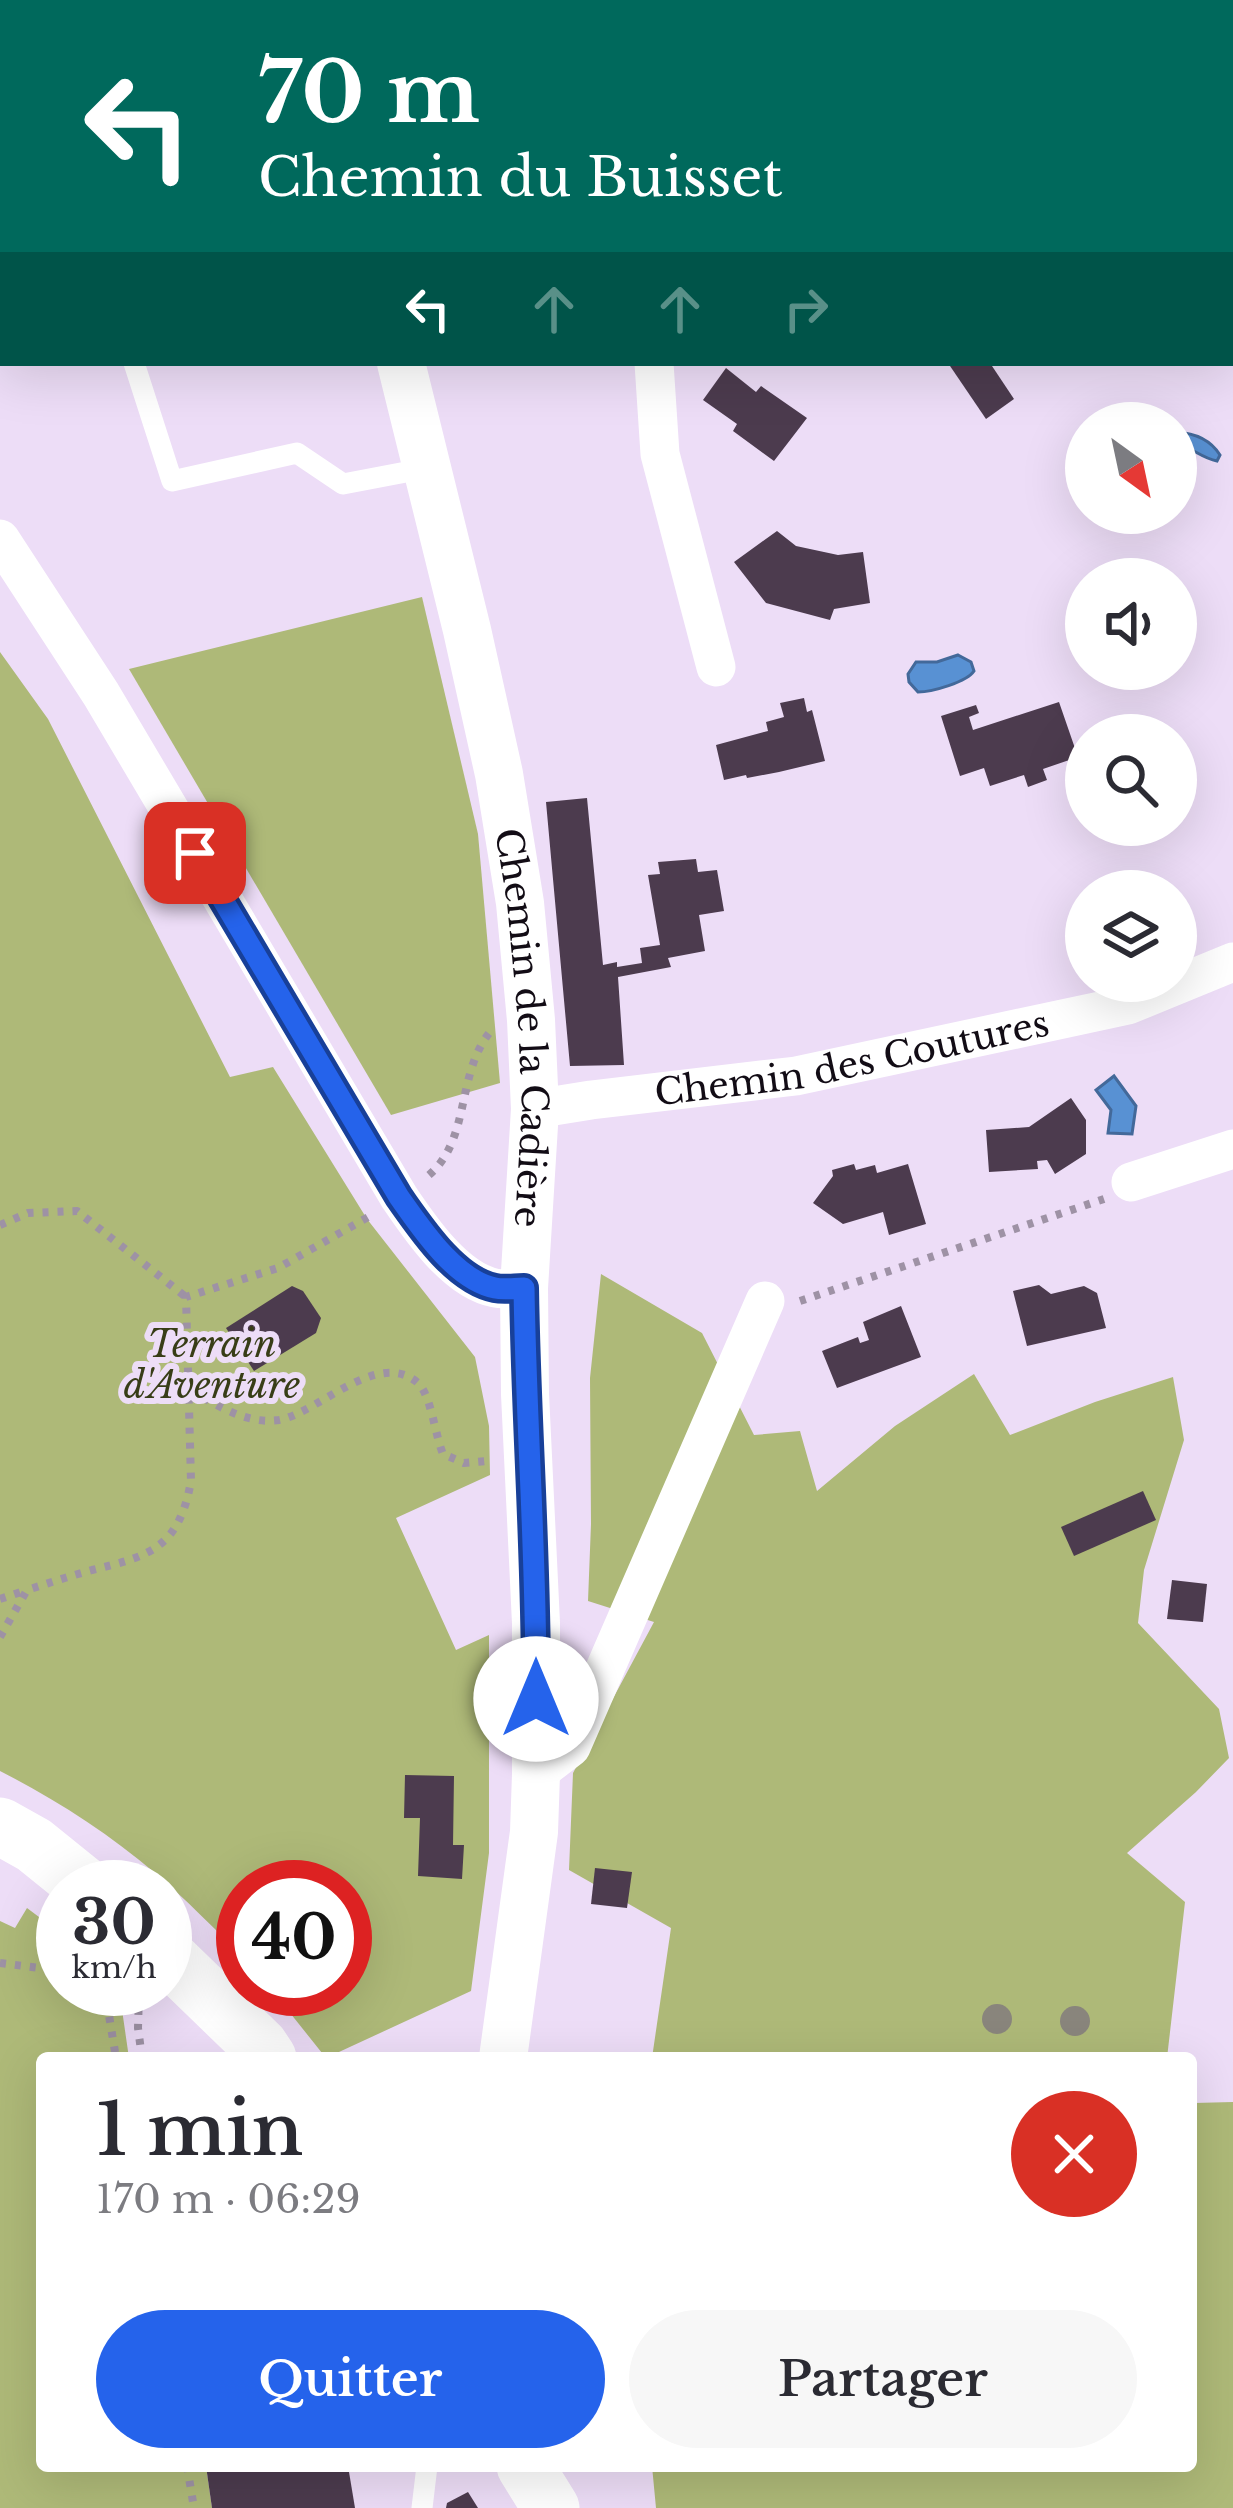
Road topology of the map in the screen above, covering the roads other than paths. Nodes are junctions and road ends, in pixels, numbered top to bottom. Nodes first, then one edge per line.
1 (135, 366) edge
2 (402, 366) edge
3 (654, 366) edge
4 (427, 468) junction
5 (0, 539) edge
6 (716, 667) dead end
7 (1233, 962) edge
8 (535, 1109) junction
9 (1233, 1149) edge
10 (1131, 1182) road end
11 (524, 1288) junction
12 (765, 1300) road end
13 (536, 1774) junction
14 (0, 1826) edge
15 (53, 1860) edge
16 (192, 1980) edge
17 (264, 2052) edge
18 (503, 2052) edge
19 (426, 2472) edge
20 (529, 2472) edge
21 (422, 2508) edge
22 (551, 2508) edge

1 - 4 lane
2 - 4 street, Chemin de la Cadière
3 - 6 street
4 - 8 street, Chemin de la Cadière
5 - 11 street
7 - 8 street, Chemin des Coutures
8 - 11 street, Chemin de la Cadière
9 - 10 street
11 - 13 street, Chemin de la Cadière
12 - 13 street
13 - 18 street, Chemin de la Cadière
14 - 15 main road
16 - 17 main road
19 - 21 lane
20 - 22 main road

